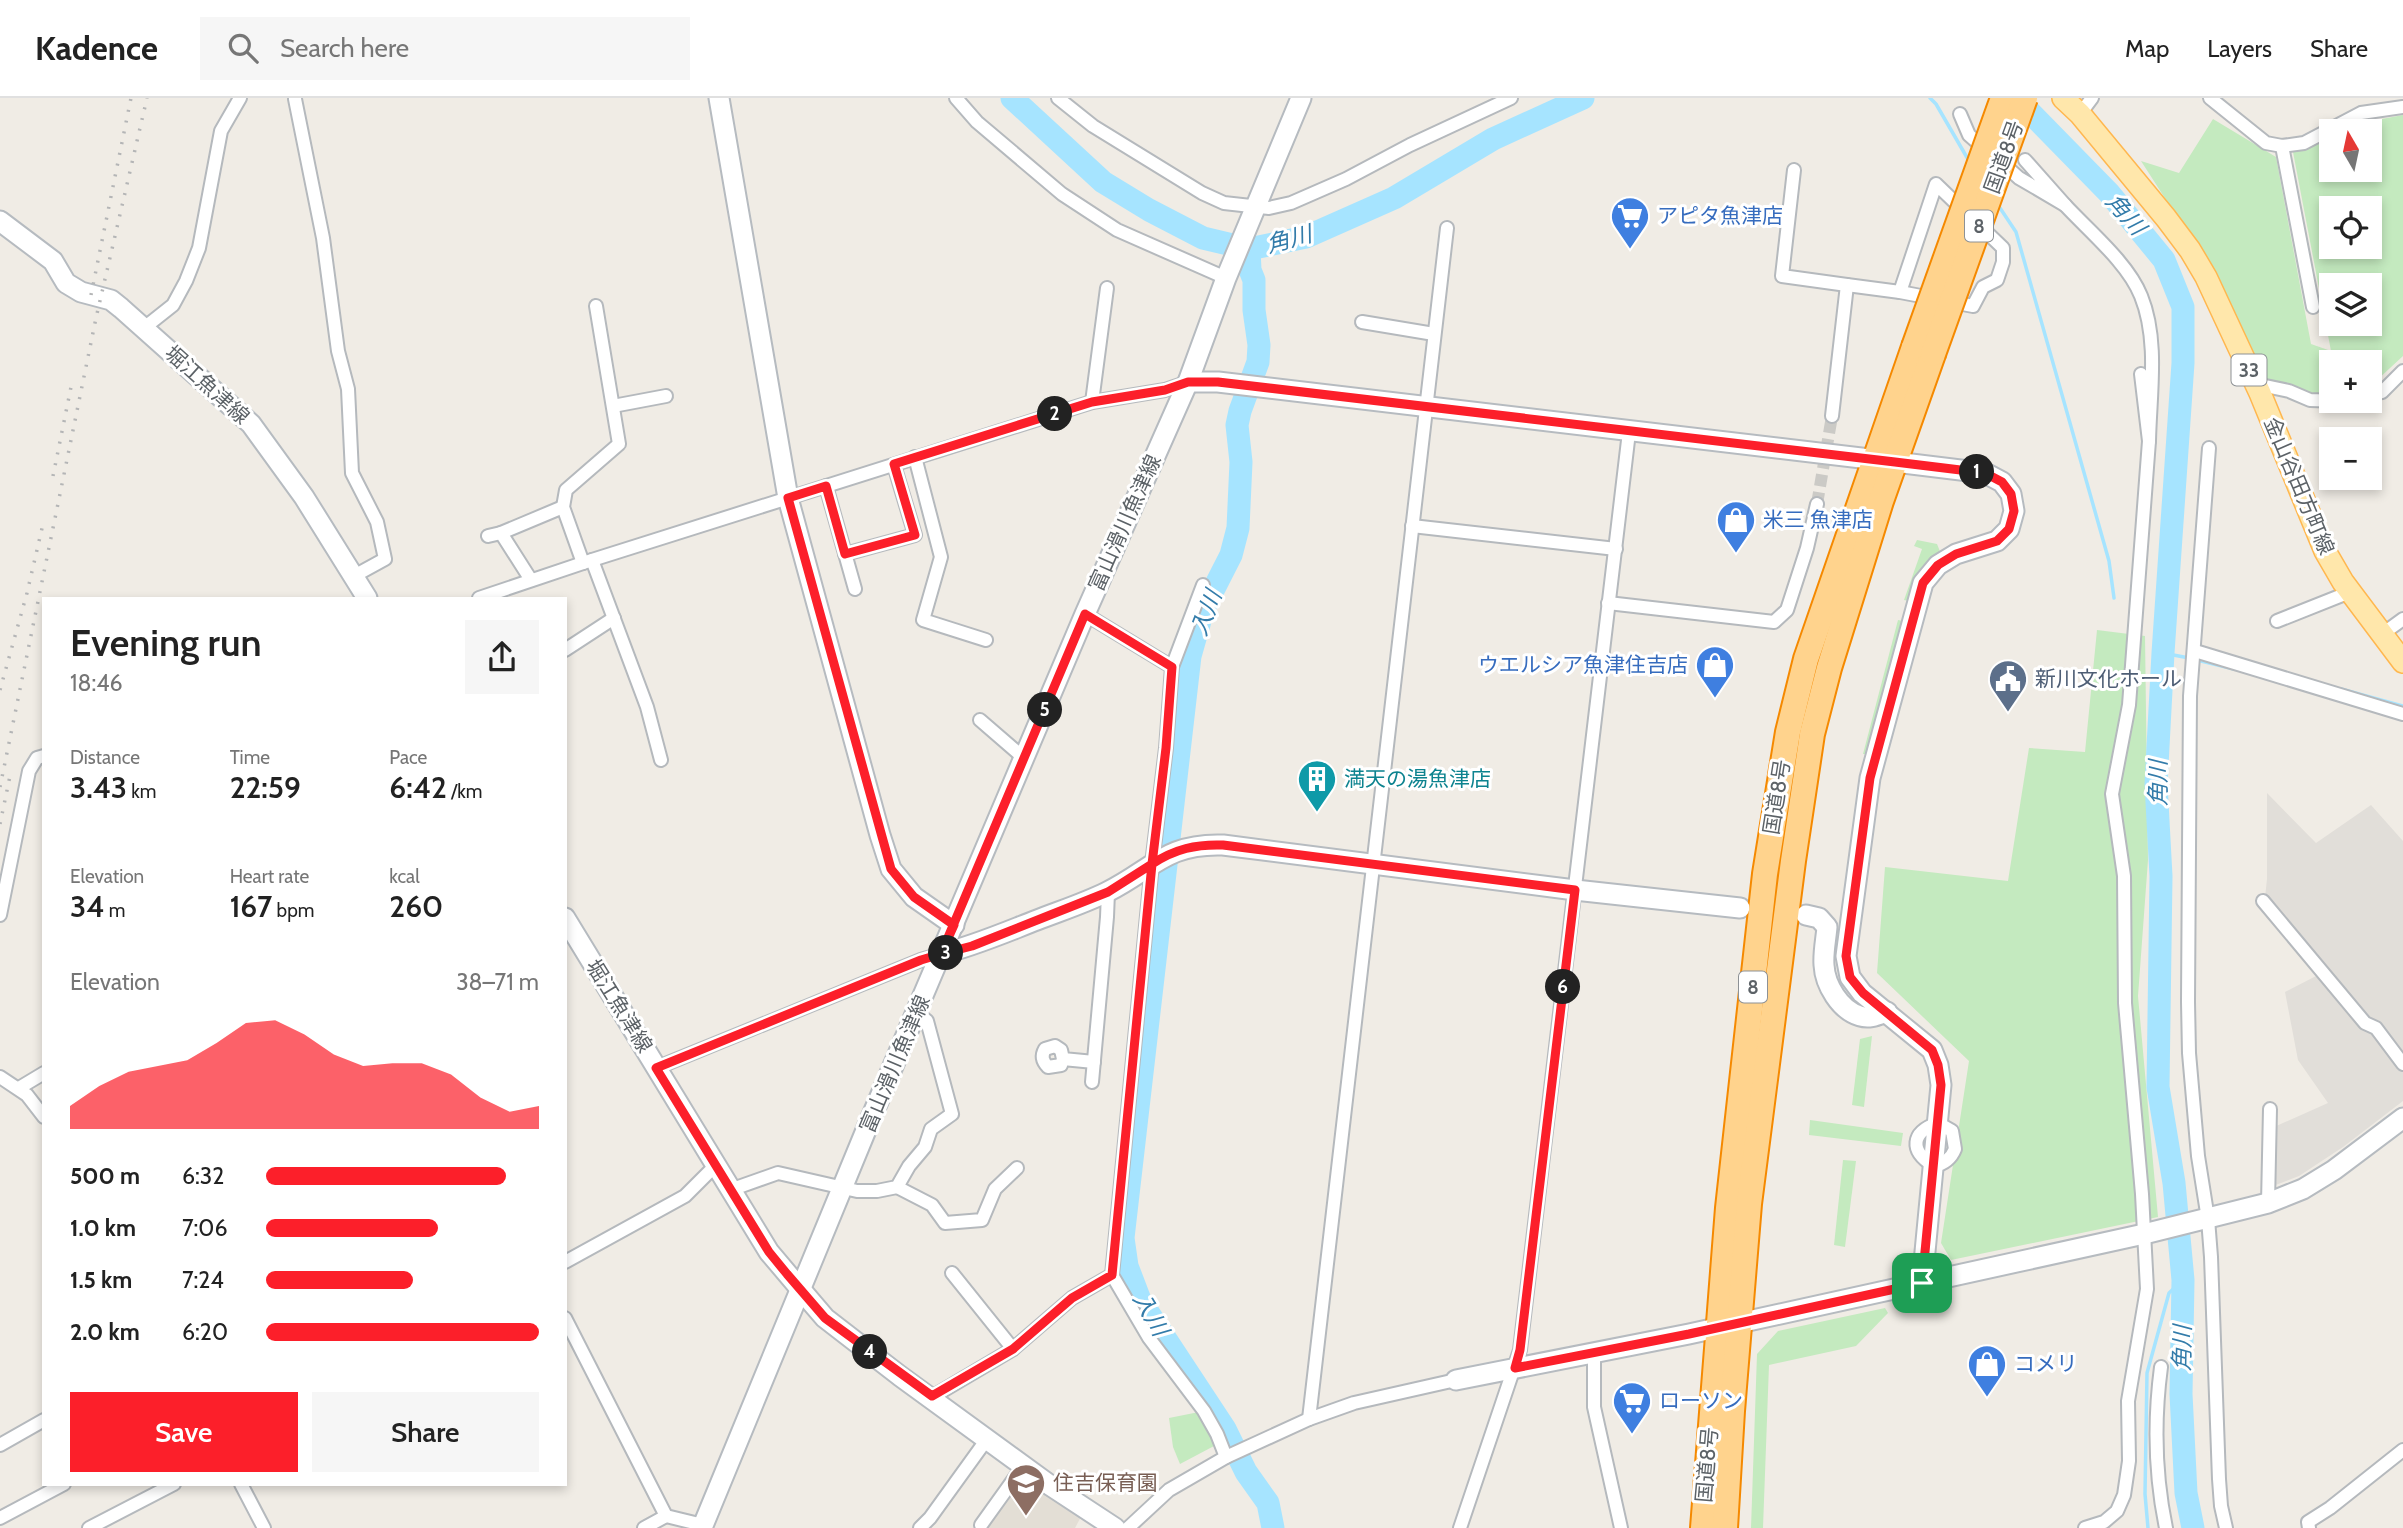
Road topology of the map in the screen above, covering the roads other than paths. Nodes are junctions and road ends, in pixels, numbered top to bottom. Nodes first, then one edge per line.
1 (240, 98) edge
2 (294, 98) edge
3 (719, 98) edge
4 (956, 98) edge
5 (1058, 98) edge
6 (1301, 98) edge
7 (1511, 98) edge
8 (2003, 98) edge
9 (2025, 98) edge
10 (2063, 98) edge
11 (2210, 98) edge
12 (2086, 106) edge
13 (2403, 107) edge
14 (1960, 114) dead end
15 (2282, 146) junction
16 (2025, 160) dead end
17 (1794, 170) dead end
18 (2065, 205) junction
19 (1255, 208) junction
20 (0, 221) edge
21 (1447, 228) dead end
22 (1228, 273) junction
23 (1847, 285) junction
24 (1107, 288) dead end
25 (1900, 292) junction
26 (596, 306) dead end
27 (2313, 307) dead end
28 (1362, 322) dead end
29 (144, 328) junction
30 (1434, 334) junction
31 (1923, 350) junction
32 (2403, 371) edge
33 (2141, 374) dead end
34 (1188, 382) junction
35 (2256, 384) junction
36 (2382, 392) edge
37 (666, 396) dead end
38 (2319, 400) edge
39 (1092, 402) junction
40 (613, 406) junction
41 (1427, 408) junction
42 (1832, 416) tunnel mouth
43 (1629, 432) junction
44 (2149, 441) junction
45 (2209, 448) dead end
46 (915, 457) junction
47 (1885, 461) junction
48 (894, 464) junction
49 (826, 486) junction
50 (788, 498) junction
51 (1817, 504) tunnel mouth
52 (564, 507) junction
53 (1412, 526) junction
54 (1616, 548) junction
55 (845, 554) junction
56 (588, 561) junction
57 (354, 576) junction
58 (531, 580) junction
59 (1203, 585) dead end
60 (855, 589) dead end
61 (2350, 592) junction
62 (366, 597) edge
63 (482, 597) edge
64 (1608, 603) junction
65 (1085, 614) junction
66 (614, 618) junction
67 (2403, 619) edge
68 (2277, 621) dead end
69 (2381, 635) junction
70 (986, 640) dead end
71 (567, 649) edge
72 (2195, 651) junction
73 (2403, 662) edge
74 (1172, 667) junction
75 (2403, 714) edge
76 (980, 720) dead end
77 (42, 757) edge
78 (1024, 758) junction
79 (661, 760) dead end
80 (1154, 862) junction
81 (1373, 864) junction
82 (1575, 890) junction
83 (1108, 892) junction
84 (2263, 901) dead end
85 (1740, 908) dead end
86 (0, 915) edge
87 (1806, 915) dead end
88 (567, 921) edge
89 (954, 925) junction
90 (941, 954) junction
91 (916, 1012) junction
92 (1887, 1012) junction
93 (1063, 1059) dead end
94 (1094, 1062) junction
95 (2403, 1064) edge
96 (656, 1068) junction
97 (42, 1074) edge
98 (0, 1076) edge
99 (1092, 1082) dead end
100 (19, 1088) junction
101 (2270, 1109) dead end
102 (42, 1114) edge
103 (2403, 1118) edge
104 (715, 1166) junction
105 (1017, 1168) dead end
106 (843, 1186) junction
107 (897, 1187) junction
108 (730, 1190) junction
109 (2268, 1203) junction
110 (2206, 1219) junction
111 (2144, 1234) junction
112 (567, 1261) edge
113 (952, 1273) dead end
114 (1112, 1275) junction
115 (1922, 1283) junction
116 (800, 1289) junction
117 (567, 1322) edge
118 (1728, 1325) junction
119 (1013, 1349) junction
120 (1594, 1354) junction
121 (2161, 1367) dead end
122 (1515, 1368) junction
123 (1456, 1380) joint
124 (932, 1396) junction
125 (1309, 1419) junction
126 (42, 1421) edge
127 (987, 1439) junction
128 (0, 1444) edge
129 (2403, 1450) edge
130 (1226, 1457) junction
131 (1024, 1465) junction
132 (60, 1486) edge
133 (170, 1486) edge
134 (242, 1486) edge
135 (666, 1516) junction
136 (0, 1518) edge
137 (981, 1525) dead end
138 (703, 1526) edge
139 (89, 1528) edge
140 (264, 1528) edge
141 (644, 1528) edge
142 (920, 1528) edge
143 (1115, 1528) edge
144 (1128, 1528) edge
145 (1460, 1528) edge
146 (1621, 1528) edge
147 (1703, 1528) edge
148 (1725, 1528) edge
149 (2085, 1528) edge
150 (2166, 1528) edge
151 (2227, 1528) edge
152 (2309, 1528) edge

1 - 29 street
2 - 57 street
3 - 50 street
4 - 22 street
5 - 19 street
6 - 19 street, 富山滑川魚津線
7 - 19 street
8 - 31 highway, 国道8号 / 8, bridge
9 - 31 highway, 国道8号 / 8, bridge
10 - 12 main road, 金山谷田方町線 / 33
11 - 15 street
12 - 35 main road, 金山谷田方町線 / 33
13 - 15 street
14 - 18 street
15 - 27 street
16 - 18 street
17 - 23 street
18 - 44 street
19 - 22 street, 富山滑川魚津線
20 - 29 street, 堀江魚津線
21 - 30 street
22 - 34 street, 富山滑川魚津線
23 - 25 street
23 - 42 street
24 - 39 street
25 - 25 street
26 - 40 street
28 - 30 street
29 - 57 street, 堀江魚津線
30 - 41 street
31 - 47 highway, 国道8号 / 8
32 - 36 street
33 - 44 street
34 - 39 street
34 - 41 street
34 - 65 street, 富山滑川魚津線
35 - 38 street
35 - 61 main road, 金山谷田方町線 / 33
37 - 40 street
39 - 46 street
40 - 52 street
41 - 43 street
41 - 53 street
43 - 47 street
43 - 54 street
44 - 111 street
45 - 72 street
46 - 48 street
46 - 70 street
47 - 92 street
47 - 118 highway, 国道8号 / 8
48 - 49 street
48 - 55 street
49 - 50 street
49 - 55 street
50 - 56 street
50 - 89 street
51 - 64 street
52 - 56 street
52 - 58 street
53 - 54 street
53 - 81 street
54 - 64 street
55 - 60 street
56 - 58 street
56 - 66 street
57 - 62 street, 堀江魚津線
58 - 63 street
59 - 74 street
61 - 68 street
61 - 69 main road, 金山谷田方町線 / 33
64 - 82 street
65 - 74 street
65 - 78 street, 富山滑川魚津線
66 - 71 street
66 - 79 street
67 - 69 street
69 - 73 main road, 金山谷田方町線 / 33
72 - 75 street
72 - 110 street
74 - 80 street
76 - 78 street
77 - 86 street
78 - 89 street, 富山滑川魚津線
80 - 81 street
80 - 83 street
80 - 114 street
81 - 82 street
81 - 125 street
82 - 85 street
82 - 122 street
83 - 90 street
83 - 94 street
84 - 95 street
87 - 92 street
88 - 96 street, 堀江魚津線
89 - 90 street, 富山滑川魚津線
90 - 91 street, 富山滑川魚津線
90 - 96 street
91 - 106 street, 富山滑川魚津線
91 - 107 street
92 - 115 street
93 - 94 street
94 - 99 street
96 - 104 street, 堀江魚津線
97 - 100 street
98 - 100 street
100 - 102 street
101 - 109 street
103 - 109 street
104 - 108 street, 堀江魚津線
104 - 112 street
105 - 107 street
106 - 107 street
106 - 108 street
106 - 116 street, 富山滑川魚津線
108 - 116 street, 堀江魚津線
109 - 110 street
110 - 111 street
110 - 151 street
111 - 115 street
111 - 149 street
113 - 119 street
114 - 119 street
114 - 130 street
115 - 118 street
116 - 124 street, 堀江魚津線
116 - 138 street, 富山滑川魚津線
117 - 135 street
118 - 120 street
118 - 147 highway, 国道8号 / 8
118 - 148 highway, 国道8号 / 8
119 - 124 street
120 - 122 street
120 - 146 street
121 - 150 street
122 - 123 street
122 - 145 street
123 - 125 street
124 - 127 street, 堀江魚津線
125 - 130 street
126 - 128 street
127 - 131 street, 堀江魚津線
127 - 142 street
129 - 152 street
130 - 144 street
131 - 137 street
131 - 143 street, 堀江魚津線
132 - 136 street
133 - 139 street
134 - 140 street
135 - 138 street
135 - 141 street

